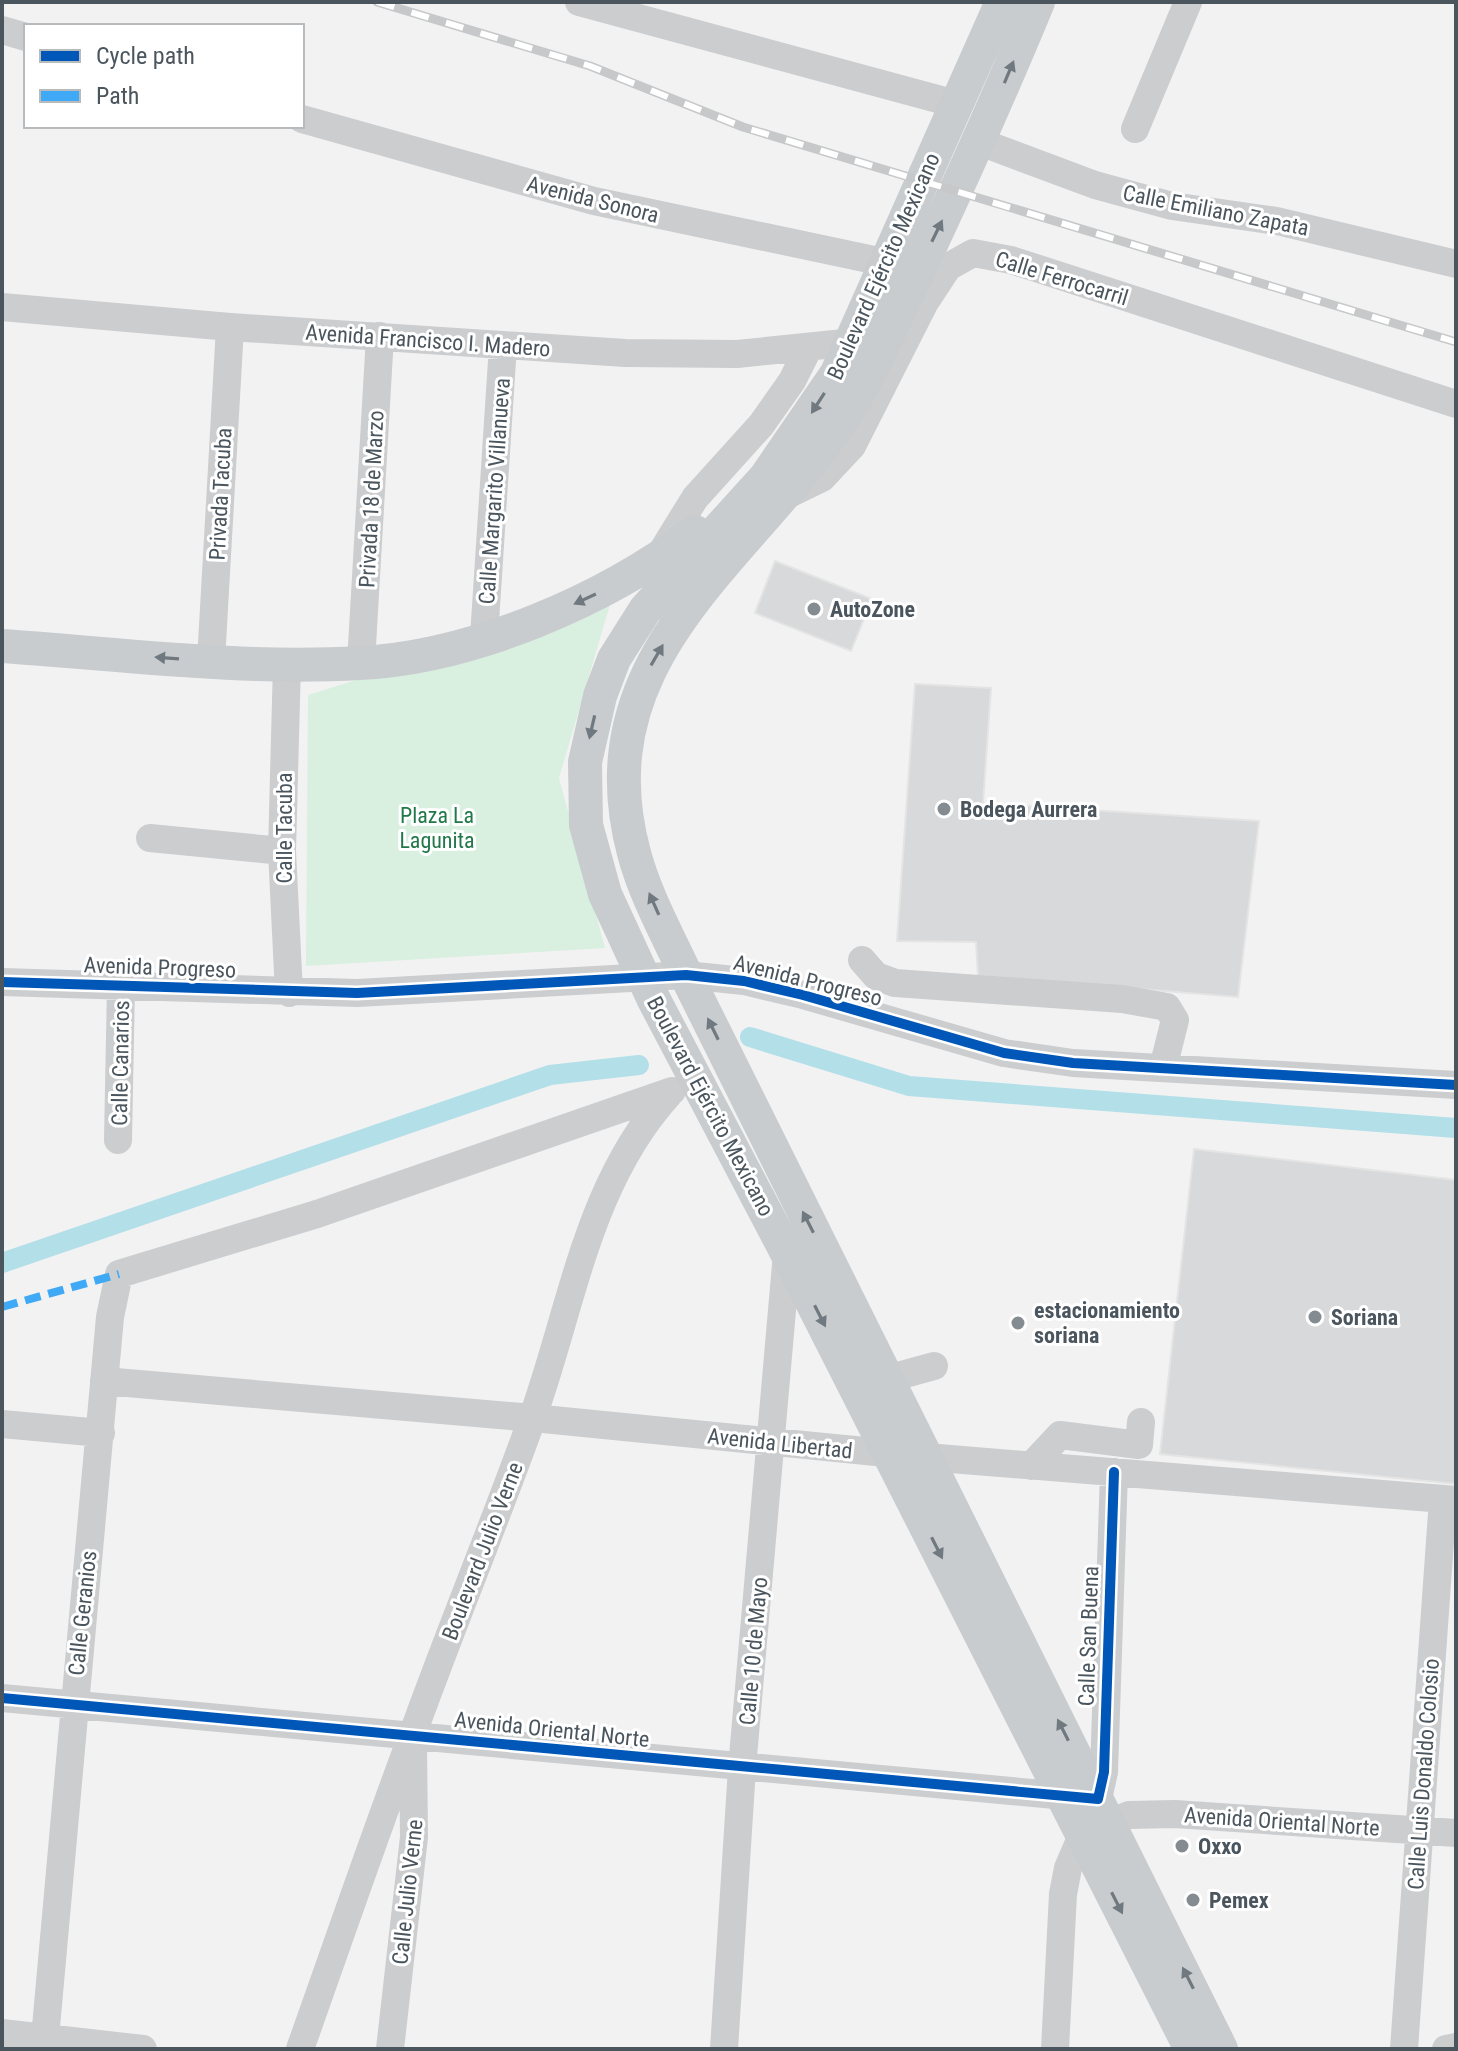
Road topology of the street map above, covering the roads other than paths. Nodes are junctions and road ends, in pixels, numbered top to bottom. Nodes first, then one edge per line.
1 (579, 2) edge
2 (1002, 2) edge
3 (1038, 2) edge
4 (1188, 2) edge
5 (661, 14) edge
6 (2, 30) edge
7 (24, 36) edge
8 (956, 104) junction
9 (304, 120) edge
10 (1135, 129) dead end
11 (980, 142) junction
12 (888, 263) junction
13 (1456, 264) edge
14 (2, 307) edge
15 (230, 327) junction
16 (380, 336) junction
17 (854, 342) junction
18 (503, 345) junction
19 (809, 347) junction
20 (1456, 404) edge
21 (774, 488) junction
22 (658, 559) junction
23 (484, 637) junction
24 (2, 646) edge
25 (211, 661) junction
26 (287, 663) junction
27 (361, 663) junction
28 (150, 838) dead end
29 (282, 851) junction
30 (862, 960) dead end
31 (2, 982) edge
32 (690, 982) junction
33 (121, 985) junction
34 (649, 988) junction
35 (289, 993) junction
36 (1163, 1068) junction
37 (685, 1075) junction
38 (1456, 1085) edge
39 (118, 1140) dead end
40 (787, 1253) junction
41 (934, 1366) dead end
42 (887, 1379) junction
43 (104, 1381) junction
44 (533, 1418) junction
45 (1141, 1422) dead end
46 (2, 1424) edge
47 (101, 1433) junction
48 (771, 1443) junction
49 (890, 1453) junction
50 (926, 1457) junction
51 (1031, 1466) junction
52 (1114, 1472) junction
53 (1449, 1500) edge
54 (2, 1698) edge
55 (73, 1704) junction
56 (412, 1735) junction
57 (742, 1768) junction
58 (1064, 1797) junction
59 (1097, 1817) junction
60 (1418, 1830) junction
61 (1456, 1833) edge
62 (2, 2033) edge
63 (45, 2043) edge
64 (1456, 2047) edge
65 (143, 2049) edge
66 (300, 2049) edge
67 (390, 2049) edge
68 (724, 2049) edge
69 (1055, 2049) edge
70 (1191, 2049) edge
71 (1221, 2049) edge
72 (1404, 2049) edge
73 (1446, 2049) edge

1 - 5 street
2 - 8 main road, Boulevard Ejército Mexicano
11 -> 3 main road, Boulevard Ejército Mexicano
4 - 10 street
5 - 8 street
6 - 7 street
8 - 12 main road, Boulevard Ejército Mexicano
9 - 12 street, Avenida Sonora
11 - 13 street, Calle Emiliano Zapata
21 -> 11 main road, Boulevard Ejército Mexicano
12 - 17 main road, Boulevard Ejército Mexicano
14 - 15 street, Avenida Francisco I. Madero
15 - 16 street, Avenida Francisco I. Madero
15 - 25 street, Privada Tacuba
16 - 18 street, Avenida Francisco I. Madero
16 - 27 street, Privada 18 de Marzo
17 - 19 street, Avenida Francisco I. Madero
17 -> 21 main road, Boulevard Ejército Mexicano
18 - 19 street, Avenida Francisco I. Madero
18 - 23 street, Calle Margarito Villanueva
19 - 22 street
20 - 21 street, Calle Ferrocarril
21 - 22 main road
32 -> 21 main road, Boulevard Ejército Mexicano
21 -> 34 main road, Boulevard Ejército Mexicano
22 -> 23 main road
23 - 27 main road
25 -> 24 main road
25 - 26 main road
26 - 27 main road
26 - 29 street, Calle Tacuba
28 - 29 street
29 - 35 street, Calle Tacuba
30 - 36 street
31 - 33 street, Avenida Progreso
32 - 34 street, Avenida Progreso
32 - 36 street, Avenida Progreso
42 -> 32 main road, Boulevard Ejército Mexicano
33 - 35 street, Avenida Progreso
33 - 39 street, Calle Canarios
34 - 35 street, Avenida Progreso
34 - 37 main road, Boulevard Ejército Mexicano
36 - 38 street, Avenida Progreso
37 - 40 main road, Boulevard Ejército Mexicano
37 - 43 street, Calle Geranios
37 - 44 street, Boulevard Julio Verne
40 - 48 street, Calle 10 de Mayo
40 -> 49 main road, Boulevard Ejército Mexicano
41 - 42 street
42 - 50 main road, Boulevard Ejército Mexicano
43 - 44 street, Avenida Libertad
43 - 47 street, Calle Geranios
44 - 48 street, Avenida Libertad
44 - 56 street, Boulevard Julio Verne
45 - 51 street
46 - 47 street
47 - 55 street, Calle Geranios
48 - 49 street, Avenida Libertad
48 - 57 street, Calle 10 de Mayo
49 - 50 street, Avenida Libertad
49 -> 58 main road, Boulevard Ejército Mexicano
50 - 51 street, Avenida Libertad
59 -> 50 main road, Boulevard Ejército Mexicano
51 - 52 street, Avenida Libertad
52 - 53 street, Avenida Libertad
52 - 59 street, Calle San Buena
53 - 60 street, Calle Luis Donaldo Colosio
54 - 55 street, Avenida Oriental Norte
55 - 56 street, Avenida Oriental Norte
55 - 63 street, Calle Geranios
56 - 57 street, Avenida Oriental Norte
56 - 66 street, Boulevard Julio Verne
56 - 67 street, Calle Julio Verne
57 - 58 street, Avenida Oriental Norte
57 - 68 street, Calle 10 de Mayo
58 - 59 main road, Boulevard Ejército Mexicano
59 - 60 street, Avenida Oriental Norte
59 - 69 street, Calle San Buena
59 -> 70 main road, Boulevard Ejército Mexicano
71 -> 59 main road, Boulevard Ejército Mexicano
60 - 61 street, Avenida Oriental Norte
60 - 72 street, Calle Luis Donaldo Colosio
62 - 63 street
63 - 65 street
64 - 73 street

